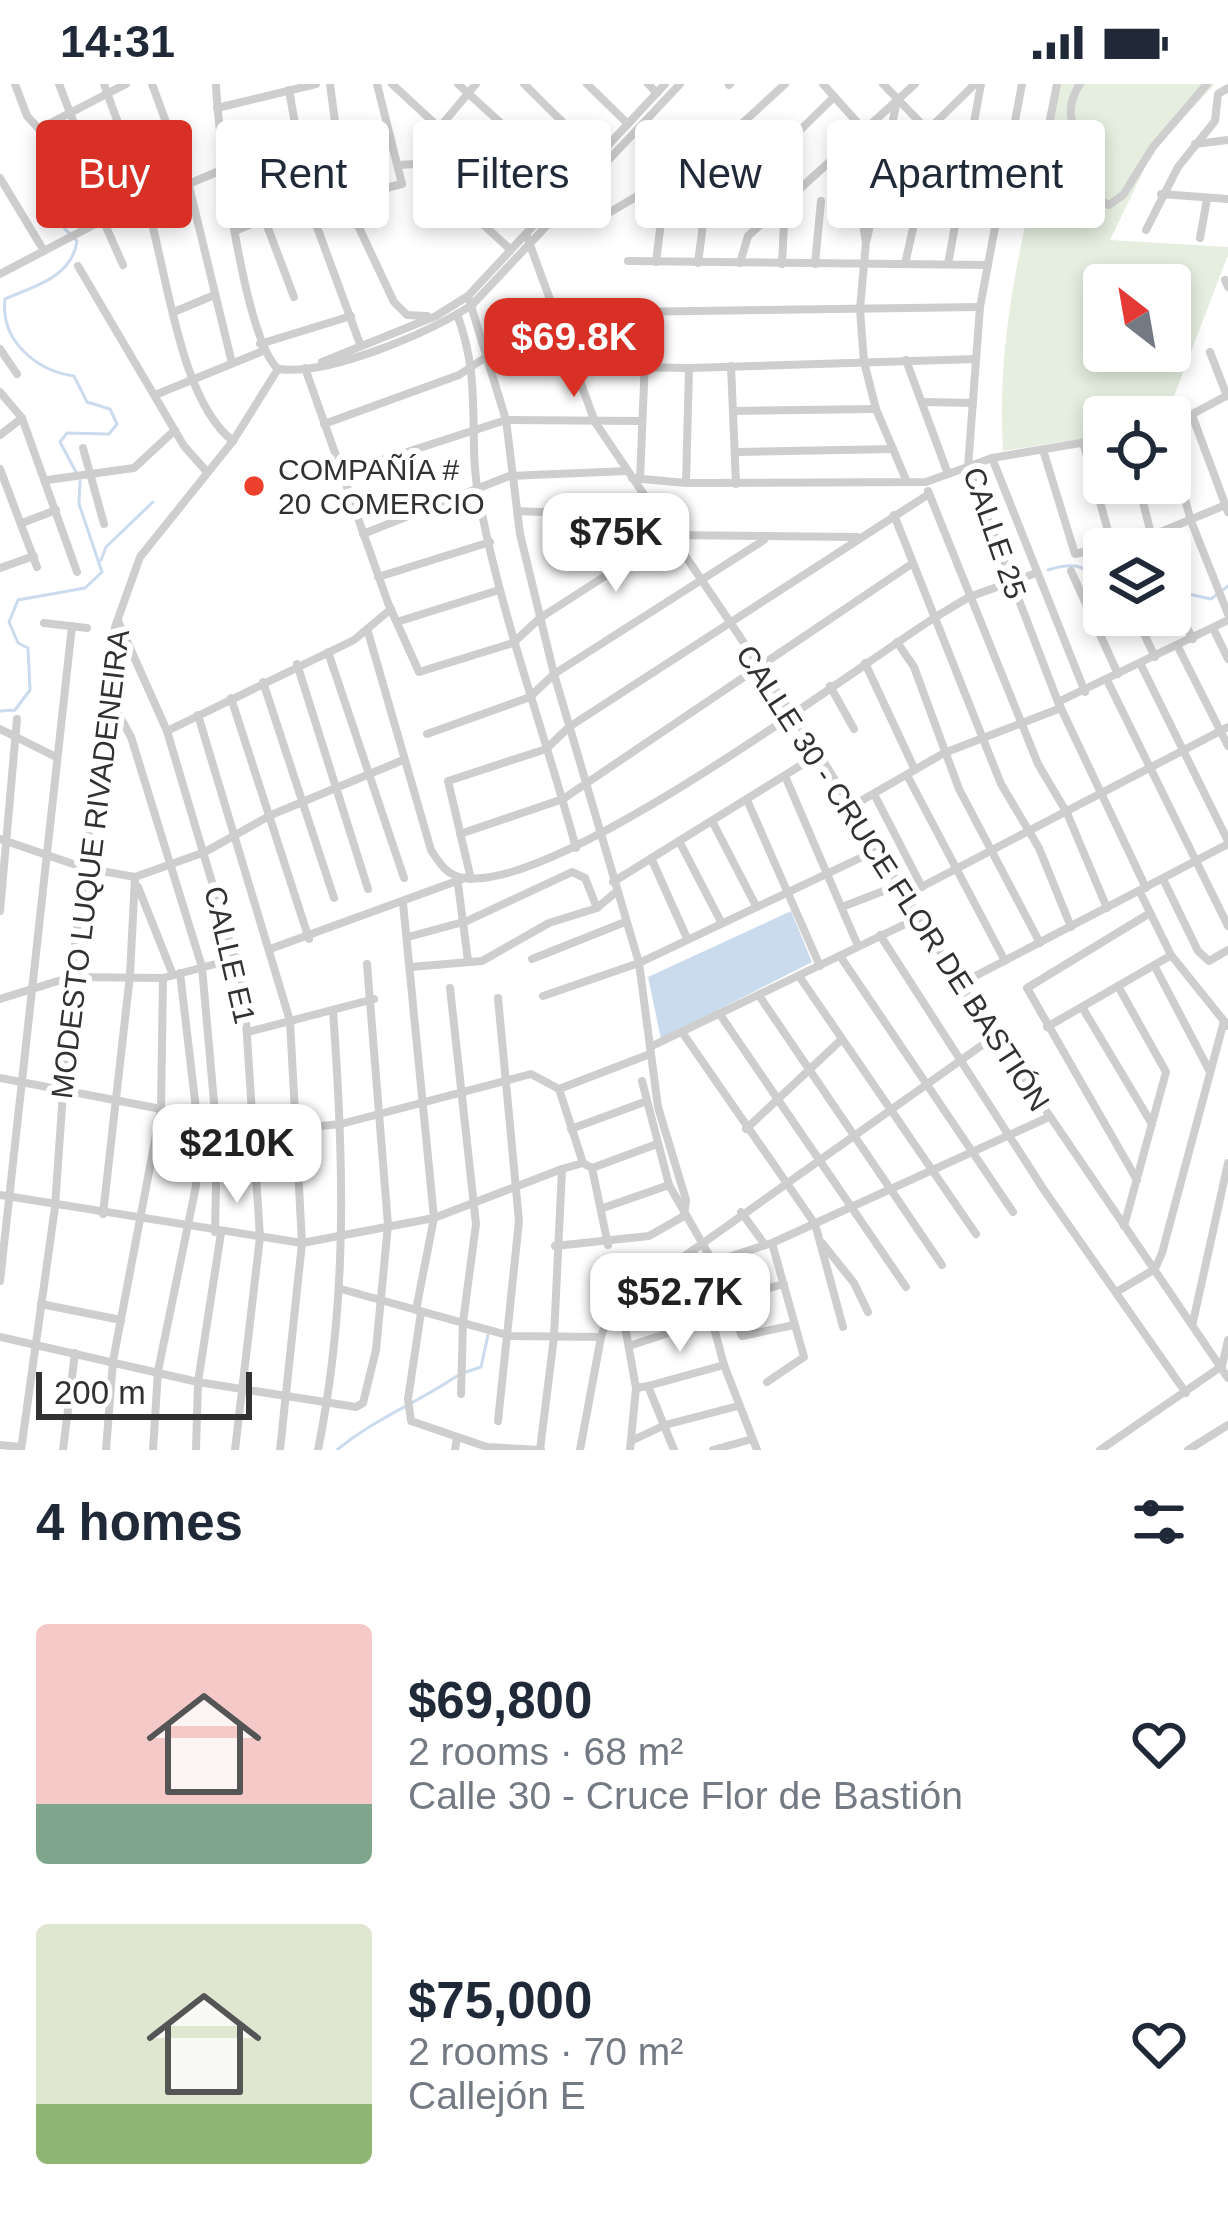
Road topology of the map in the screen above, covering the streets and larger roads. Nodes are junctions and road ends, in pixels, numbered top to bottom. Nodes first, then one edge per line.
1 (15, 84) edge
2 (59, 84) edge
3 (126, 84) edge
4 (152, 84) edge
5 (216, 84) edge
6 (316, 84) edge
7 (330, 84) edge
8 (376, 84) edge
9 (392, 84) edge
10 (458, 84) edge
11 (476, 84) edge
12 (524, 84) edge
13 (586, 84) edge
14 (648, 84) edge
15 (665, 84) edge
16 (680, 84) edge
17 (785, 84) edge
18 (824, 84) edge
19 (884, 84) edge
20 (915, 84) edge
21 (978, 84) edge
22 (1022, 84) edge
23 (1057, 84) edge
24 (1080, 84) edge
25 (1207, 84) edge
26 (105, 88) edge
27 (1228, 88) edge
28 (289, 90) junction
29 (468, 92) junction
30 (657, 93) junction
31 (835, 97) junction
32 (898, 100) junction
33 (217, 108) junction
34 (70, 112) junction
35 (73, 120) edge
36 (117, 120) edge
37 (165, 120) edge
38 (218, 120) edge
39 (294, 120) edge
40 (335, 120) edge
41 (430, 120) edge
42 (445, 120) edge
43 (498, 120) edge
44 (560, 120) edge
45 (745, 120) edge
46 (855, 120) edge
47 (875, 120) edge
48 (919, 120) edge
49 (943, 120) edge
50 (972, 120) edge
51 (1015, 120) edge
52 (1050, 120) edge
53 (628, 124) junction
54 (803, 128) edge
55 (1228, 140) edge
56 (613, 141) joint
57 (1195, 144) junction
58 (611, 145) edge
59 (611, 158) edge
60 (827, 164) edge
61 (398, 165) junction
62 (0, 178) edge
63 (803, 186) edge
64 (389, 189) edge
65 (1161, 194) junction
66 (1207, 199) junction
67 (1228, 199) edge
68 (192, 201) edge
69 (821, 201) dead end
70 (89, 228) edge
71 (107, 228) edge
72 (153, 228) edge
73 (245, 228) edge
74 (268, 228) edge
75 (318, 228) edge
76 (359, 228) edge
77 (531, 228) edge
78 (546, 228) edge
79 (660, 228) edge
80 (702, 228) edge
81 (757, 228) edge
82 (784, 228) edge
83 (863, 228) edge
84 (912, 228) edge
85 (954, 228) edge
86 (996, 228) edge
87 (237, 230) joint
88 (1146, 230) dead end
89 (526, 234) junction
90 (1199, 238) dead end
91 (866, 242) junction
92 (530, 245) junction
93 (511, 250) junction
94 (44, 251) junction
95 (628, 261) dead end
96 (656, 263) junction
97 (698, 263) junction
98 (740, 263) junction
99 (782, 264) junction
100 (815, 264) junction
101 (863, 264) junction
102 (905, 264) junction
103 (123, 265) dead end
104 (948, 265) junction
105 (988, 265) junction
106 (79, 266) dead end
107 (0, 274) edge
108 (212, 296) junction
109 (294, 297) dead end
110 (470, 301) junction
111 (980, 307) junction
112 (860, 309) junction
113 (174, 312) junction
114 (647, 312) junction
115 (552, 313) junction
116 (457, 314) junction
117 (351, 316) junction
118 (436, 316) junction
119 (360, 344) junction
120 (261, 347) junction
121 (0, 349) edge
122 (1210, 352) dead end
123 (231, 359) junction
124 (976, 359) junction
125 (491, 360) junction
126 (906, 360) junction
127 (864, 362) junction
128 (320, 363) junction
129 (473, 366) junction
130 (731, 366) junction
131 (571, 367) junction
132 (644, 367) junction
133 (305, 368) junction
134 (689, 368) junction
135 (278, 369) junction
136 (17, 374) dead end
137 (194, 376) junction
138 (0, 392) edge
139 (155, 395) junction
140 (1228, 397) edge
141 (922, 402) junction
142 (973, 403) junction
143 (876, 409) junction
144 (734, 411) junction
145 (1192, 415) joint
146 (22, 418) junction
147 (506, 420) junction
148 (595, 422) junction
149 (642, 422) junction
150 (324, 424) junction
151 (478, 427) junction
152 (175, 430) junction
153 (0, 435) edge
154 (233, 441) junction
155 (1083, 442) edge
156 (83, 448) dead end
157 (893, 449) junction
158 (1042, 450) junction
159 (735, 452) junction
160 (992, 458) junction
161 (968, 466) junction
162 (0, 469) edge
163 (91, 471) junction
164 (207, 472) junction
165 (342, 473) junction
166 (948, 474) junction
167 (509, 476) junction
168 (633, 476) junction
169 (47, 480) junction
170 (907, 482) junction
171 (926, 482) junction
172 (686, 483) junction
173 (736, 484) junction
174 (478, 493) junction
175 (929, 494) junction
176 (1186, 504) edge
177 (1227, 507) edge
178 (56, 510) junction
179 (517, 511) junction
180 (557, 514) junction
181 (894, 515) junction
182 (1191, 521) junction
183 (22, 523) junction
184 (104, 524) dead end
185 (1172, 528) edge
186 (363, 534) junction
187 (669, 535) junction
188 (857, 537) junction
189 (765, 539) junction
190 (490, 542) junction
191 (595, 547) junction
192 (1083, 555) edge
193 (34, 556) junction
194 (913, 563) junction
195 (37, 567) dead end
196 (0, 568) edge
197 (1071, 571) dead end
198 (77, 572) dead end
199 (611, 572) junction
200 (1036, 573) junction
201 (378, 577) junction
202 (699, 581) junction
203 (1010, 584) junction
204 (499, 590) junction
205 (969, 597) junction
206 (391, 609) junction
207 (1228, 617) edge
208 (540, 618) junction
209 (934, 618) junction
210 (117, 619) junction
211 (400, 621) junction
212 (44, 623) dead end
213 (728, 625) junction
214 (72, 626) junction
215 (87, 628) dead end
216 (1213, 628) junction
217 (368, 632) junction
218 (1191, 635) edge
219 (1145, 636) edge
220 (1193, 639) junction
221 (896, 642) junction
222 (513, 644) junction
223 (1178, 646) junction
224 (328, 652) junction
225 (1155, 657) junction
226 (1228, 658) edge
227 (865, 663) junction
228 (298, 664) junction
229 (1141, 664) junction
230 (757, 669) junction
231 (554, 674) junction
232 (1118, 674) junction
233 (1107, 680) junction
234 (263, 682) junction
235 (830, 686) junction
236 (1084, 692) junction
237 (107, 694) junction
238 (530, 697) junction
239 (231, 698) junction
240 (1060, 705) junction
241 (198, 715) junction
242 (788, 715) junction
243 (17, 719) dead end
244 (1020, 722) junction
245 (569, 727) junction
246 (0, 729) edge
247 (854, 729) dead end
248 (1224, 729) edge
249 (166, 731) junction
250 (427, 734) dead end
251 (16, 737) junction
252 (981, 738) junction
253 (1228, 746) edge
254 (546, 749) junction
255 (1184, 751) junction
256 (944, 753) junction
257 (819, 754) junction
258 (56, 757) junction
259 (403, 760) junction
260 (1150, 769) junction
261 (369, 773) junction
262 (911, 773) junction
263 (785, 776) junction
264 (587, 780) junction
265 (336, 786) junction
266 (874, 794) junction
267 (1102, 794) junction
268 (563, 799) junction
269 (746, 800) junction
270 (302, 804) junction
271 (852, 806) junction
272 (1067, 813) junction
273 (271, 815) junction
274 (712, 821) junction
275 (1029, 832) junction
276 (238, 834) junction
277 (460, 834) junction
278 (604, 834) junction
279 (4, 840) edge
280 (679, 842) junction
281 (1228, 842) edge
282 (576, 848) junction
283 (879, 849) junction
284 (992, 851) junction
285 (205, 852) junction
286 (47, 855) junction
287 (651, 858) junction
288 (1196, 861) junction
289 (171, 863) junction
290 (86, 868) junction
291 (954, 870) junction
292 (826, 872) junction
293 (404, 878) dead end
294 (1163, 879) junction
295 (465, 880) junction
296 (136, 881) junction
297 (899, 885) junction
298 (614, 887) junction
299 (922, 887) junction
300 (789, 888) junction
301 (368, 890) dead end
302 (1143, 890) junction
303 (906, 895) junction
304 (334, 898) dead end
305 (403, 902) junction
306 (755, 904) junction
307 (842, 907) junction
308 (597, 908) junction
309 (1107, 908) junction
310 (0, 911) edge
311 (1150, 913) junction
312 (920, 917) junction
313 (720, 920) junction
314 (467, 921) junction
315 (625, 922) junction
316 (1228, 926) edge
317 (1071, 927) junction
318 (880, 935) junction
319 (686, 936) junction
320 (409, 937) junction
321 (309, 939) junction
322 (1040, 943) junction
323 (858, 946) junction
324 (271, 949) junction
325 (1228, 950) edge
326 (840, 956) junction
327 (1171, 956) junction
328 (238, 958) junction
329 (532, 959) dead end
330 (468, 961) junction
331 (1005, 961) junction
332 (639, 963) junction
333 (367, 964) dead end
334 (1154, 965) junction
335 (820, 966) junction
336 (202, 967) junction
337 (411, 967) junction
338 (130, 975) junction
339 (172, 975) junction
340 (799, 976) junction
341 (71, 977) junction
342 (960, 984) junction
343 (1118, 986) junction
344 (29, 987) junction
345 (450, 988) dead end
346 (543, 996) dead end
347 (760, 997) junction
348 (498, 998) dead end
349 (0, 999) edge
350 (374, 999) junction
351 (1082, 1006) junction
352 (333, 1010) junction
353 (721, 1016) junction
354 (290, 1021) junction
355 (1226, 1024) edge
356 (1047, 1027) junction
357 (248, 1032) junction
358 (684, 1035) junction
359 (995, 1036) junction
360 (841, 1040) junction
361 (650, 1051) junction
362 (960, 1060) junction
363 (809, 1066) junction
364 (1209, 1071) junction
365 (0, 1078) edge
366 (505, 1082) junction
367 (642, 1082) dead end
368 (24, 1083) junction
369 (925, 1084) junction
370 (559, 1089) junction
371 (63, 1092) junction
372 (460, 1094) junction
373 (778, 1097) junction
374 (114, 1101) junction
375 (646, 1101) junction
376 (421, 1105) junction
377 (890, 1108) junction
378 (161, 1109) junction
379 (378, 1115) junction
380 (1049, 1118) junction
381 (341, 1124) junction
382 (1152, 1125) junction
383 (571, 1129) junction
384 (746, 1129) junction
385 (297, 1131) junction
386 (854, 1133) junction
387 (256, 1134) junction
388 (217, 1136) junction
389 (1009, 1136) junction
390 (657, 1144) junction
391 (971, 1153) junction
392 (818, 1158) junction
393 (1228, 1163) edge
394 (588, 1166) junction
395 (562, 1169) junction
396 (932, 1171) junction
397 (1137, 1180) junction
398 (784, 1182) junction
399 (669, 1185) junction
400 (513, 1186) junction
401 (891, 1190) junction
402 (4, 1196) edge
403 (473, 1201) junction
404 (55, 1207) junction
405 (603, 1208) junction
406 (851, 1208) junction
407 (741, 1212) junction
408 (1013, 1212) dead end
409 (103, 1214) junction
410 (684, 1216) junction
411 (434, 1218) junction
412 (142, 1221) junction
413 (815, 1224) junction
414 (388, 1225) junction
415 (186, 1227) junction
416 (1123, 1228) junction
417 (218, 1232) junction
418 (976, 1234) dead end
419 (260, 1237) junction
420 (344, 1237) junction
421 (703, 1240) junction
422 (820, 1242) junction
423 (302, 1243) junction
424 (768, 1244) junction
425 (608, 1245) junction
426 (555, 1246) junction
427 (693, 1250) junction
428 (713, 1262) junction
429 (942, 1265) dead end
430 (1155, 1269) junction
431 (0, 1281) edge
432 (784, 1284) junction
433 (905, 1287) dead end
434 (341, 1289) junction
435 (704, 1289) junction
436 (1118, 1291) junction
437 (725, 1300) junction
438 (379, 1301) junction
439 (41, 1304) junction
440 (621, 1304) junction
441 (418, 1311) junction
442 (868, 1312) dead end
443 (710, 1319) junction
444 (121, 1320) junction
445 (463, 1322) junction
446 (1193, 1324) junction
447 (794, 1325) junction
448 (843, 1327) dead end
449 (510, 1336) junction
450 (0, 1337) edge
451 (554, 1337) junction
452 (601, 1337) junction
453 (1228, 1340) edge
454 (35, 1344) junction
455 (632, 1346) junction
456 (75, 1353) junction
457 (113, 1360) junction
458 (724, 1365) junction
459 (1222, 1366) junction
460 (158, 1371) junction
461 (1228, 1378) edge
462 (198, 1382) junction
463 (767, 1382) dead end
464 (648, 1386) junction
465 (636, 1388) junction
466 (240, 1389) junction
467 (1186, 1393) junction
468 (460, 1394) dead end
469 (284, 1395) junction
470 (328, 1401) junction
471 (738, 1406) junction
472 (498, 1421) dead end
473 (665, 1425) junction
474 (1228, 1425) edge
475 (457, 1437) junction
476 (753, 1439) junction
477 (0, 1445) edge
478 (630, 1445) edge
479 (21, 1449) edge
480 (1104, 1449) edge
481 (63, 1450) edge
482 (106, 1450) edge
483 (153, 1450) edge
484 (196, 1450) edge
485 (235, 1450) edge
486 (280, 1450) edge
487 (318, 1450) edge
488 (455, 1450) edge
489 (498, 1450) edge
490 (541, 1450) edge
491 (580, 1450) edge
492 (674, 1450) edge
493 (713, 1450) edge
494 (757, 1450) edge
495 (1188, 1450) edge

1 - 34 street
2 - 34 street
3 - 26 street
4 - 37 street
5 - 33 street
6 - 28 street
7 - 40 street
8 - 61 street
9 - 41 street
10 - 29 street
11 - 29 street
12 - 44 street
13 - 53 street
14 - 30 street
15 - 30 street
16 - 59 street
17 - 45 street
18 - 31 street
19 - 32 street
20 - 32 street
21 - 49 street
21 - 50 street
22 - 51 street, CALLE 25
23 - 52 street
24 - 25 street
26 - 34 street
26 - 36 street
27 - 57 street
28 - 33 street
28 - 39 street
29 - 42 street
29 - 43 street
30 - 53 street
31 - 46 street
31 - 54 street
32 - 47 street
32 - 48 street
32 - 91 street
33 - 38 street
34 - 35 street
53 - 56 street
55 - 57 street
56 - 58 street
57 - 65 street
60 - 63 street
61 - 64 street
61 - 93 street
62 - 94 street
65 - 66 street
65 - 88 street
66 - 67 street
66 - 90 street
68 - 108 street
69 - 100 street
70 - 94 street
71 - 103 street
72 - 113 street
73 - 87 street
74 - 109 street
75 - 117 street
76 - 118 street
77 - 89 street
78 - 92 street
79 - 96 street
80 - 97 street
81 - 98 street
82 - 99 street
83 - 91 street
84 - 102 street
85 - 104 street
86 - 105 street, CALLE 25
87 - 120 street
89 - 92 street, CALLE 30 - CRUCE FLOR DE BASTIÓN
89 - 93 street
91 - 101 street
92 - 110 street
92 - 115 street, CALLE 30 - CRUCE FLOR DE BASTIÓN
93 - 110 street
94 - 107 street
95 - 96 street
96 - 97 street
97 - 98 street
98 - 99 street
99 - 100 street
100 - 101 street
101 - 102 street
101 - 112 street
102 - 104 street
104 - 105 street
105 - 111 street, CALLE 25
106 - 139 street
108 - 113 street
108 - 123 street
110 - 116 street
110 - 118 street
110 - 125 street
111 - 112 street
111 - 124 street, CALLE 25
112 - 114 street
112 - 127 street
113 - 137 street
114 - 115 street
114 - 132 street
115 - 125 street
115 - 131 street, CALLE 30 - CRUCE FLOR DE BASTIÓN
116 - 128 street
116 - 129 street
117 - 119 street
117 - 120 street
118 - 119 street
119 - 128 street
120 - 123 street
120 - 135 street
121 - 136 street
122 - 140 street
123 - 137 street
124 - 126 street
124 - 142 street, CALLE 25
125 - 129 street
125 - 131 street
125 - 147 street
126 - 127 street
126 - 141 street
127 - 130 street
127 - 143 street
128 - 133 street
129 - 150 street
129 - 151 street
130 - 134 street
130 - 144 street
131 - 132 street
131 - 148 street, CALLE 30 - CRUCE FLOR DE BASTIÓN
132 - 134 street
132 - 149 street
133 - 135 street
133 - 150 street
134 - 172 street
135 - 154 street, MODESTO LUQUE RIVADENEIRA
137 - 139 street
137 - 154 street
138 - 146 street
139 - 152 street
140 - 145 street
141 - 142 street
141 - 166 street
142 - 161 street, CALLE 25
143 - 144 street
143 - 157 street
144 - 159 street
145 - 177 street
146 - 153 street
146 - 169 street
147 - 148 street
147 - 151 street
147 - 167 street
148 - 149 street
148 - 168 street, CALLE 30 - CRUCE FLOR DE BASTIÓN
149 - 168 street
150 - 165 street
151 - 165 street
151 - 174 street
152 - 163 street
152 - 164 street
154 - 164 street, MODESTO LUQUE RIVADENEIRA
155 - 158 street
156 - 163 street
157 - 159 street
157 - 170 street
158 - 160 street
158 - 192 street
159 - 173 street
160 - 161 street
160 - 200 street
161 - 166 street
161 - 203 street, CALLE 25
162 - 183 street
163 - 169 street
163 - 184 street
164 - 210 street, MODESTO LUQUE RIVADENEIRA
165 - 186 street
166 - 171 street
167 - 168 street
167 - 174 street
167 - 179 street
168 - 172 street
168 - 187 street, CALLE 30 - CRUCE FLOR DE BASTIÓN
169 - 178 street
170 - 171 street
170 - 173 street
171 - 175 street
172 - 173 street
174 - 186 street
174 - 190 street
175 - 181 street
175 - 205 street
176 - 182 street
177 - 182 street
178 - 183 street
178 - 198 street
179 - 180 street
179 - 208 street
180 - 191 street
180 - 191 street
181 - 188 street
181 - 194 street
182 - 185 street
182 - 207 street
183 - 193 street
186 - 201 street
187 - 189 street
187 - 199 street
187 - 202 street, CALLE 30 - CRUCE FLOR DE BASTIÓN
188 - 189 street
188 - 213 street
189 - 202 street
190 - 201 street
190 - 204 street
191 - 199 street
193 - 195 street
193 - 196 street
194 - 209 street
194 - 230 street
197 - 232 street
199 - 208 street
200 - 203 street
200 - 236 street
201 - 206 street
202 - 213 street, CALLE 30 - CRUCE FLOR DE BASTIÓN
202 - 231 street
203 - 205 street
203 - 240 street, CALLE 25
204 - 211 street
204 - 222 street
205 - 209 street
205 - 244 street
206 - 211 street
206 - 217 street
207 - 216 street
208 - 222 street
208 - 231 street
209 - 221 street
209 - 252 street
210 - 237 street, MODESTO LUQUE RIVADENEIRA
210 - 249 street, CALLE E1
211 - 222 street
212 - 214 street
213 - 230 street, CALLE 30 - CRUCE FLOR DE BASTIÓN
213 - 245 street
214 - 215 street
214 - 258 street
216 - 220 street
216 - 226 street
217 - 224 street
217 - 259 street
218 - 220 street
219 - 225 street
220 - 223 street
221 - 227 street
221 - 256 street
222 - 238 street
223 - 225 street
223 - 248 street
224 - 228 street
224 - 261 street
225 - 229 street
227 - 235 street
227 - 262 street
228 - 234 street
228 - 265 street
229 - 232 street
229 - 255 street
230 - 242 street, CALLE 30 - CRUCE FLOR DE BASTIÓN
230 - 264 street
231 - 238 street
231 - 245 street
232 - 233 street
233 - 236 street
233 - 260 street
234 - 239 street
234 - 270 street
235 - 242 street
235 - 247 street
236 - 240 street
237 - 289 street
237 - 290 street, MODESTO LUQUE RIVADENEIRA
238 - 250 street
238 - 254 street
239 - 241 street
239 - 273 street
240 - 244 street
240 - 267 street, CALLE 25
241 - 249 street
241 - 276 street
242 - 257 street, CALLE 30 - CRUCE FLOR DE BASTIÓN
242 - 278 street
243 - 251 street
244 - 252 street
244 - 272 street
245 - 254 street
245 - 264 street
246 - 251 street
248 - 253 street
248 - 255 street
249 - 285 street, CALLE E1
251 - 258 street
251 - 279 street
252 - 256 street
252 - 275 street
254 - 268 street
254 - 277 street
255 - 260 street
255 - 281 street
256 - 262 street
256 - 284 street
257 - 263 street
257 - 271 street, CALLE 30 - CRUCE FLOR DE BASTIÓN
258 - 286 street
259 - 261 street
259 - 295 street
260 - 267 street
260 - 288 street
261 - 265 street
261 - 293 street
262 - 266 street
262 - 291 street
263 - 269 street
263 - 292 street
264 - 268 street
264 - 278 street
265 - 270 street
265 - 301 street
266 - 271 street
266 - 299 street
267 - 272 street
267 - 302 street, CALLE 25
268 - 277 street
268 - 282 street
269 - 274 street
269 - 300 street
270 - 273 street
270 - 304 street
271 - 283 street, CALLE 30 - CRUCE FLOR DE BASTIÓN
272 - 275 street
272 - 309 street
273 - 276 street
273 - 321 street
274 - 280 street
274 - 306 street
275 - 284 street
275 - 317 street
276 - 285 street
276 - 324 street
277 - 295 street
278 - 282 street
278 - 298 street
279 - 286 street
279 - 310 street
280 - 287 street
280 - 313 street
281 - 288 street
282 - 295 street
283 - 292 street
283 - 297 street, CALLE 30 - CRUCE FLOR DE BASTIÓN
284 - 291 street
284 - 322 street
285 - 289 street
285 - 328 street, CALLE E1
286 - 290 street
286 - 344 street
287 - 298 street
287 - 319 street
288 - 294 street
288 - 316 street
289 - 296 street
289 - 336 street
290 - 296 street
290 - 341 street, MODESTO LUQUE RIVADENEIRA
291 - 299 street
291 - 331 street
292 - 300 street
292 - 307 street
294 - 302 street
294 - 325 street
295 - 305 street
295 - 314 street
296 - 338 street
296 - 339 street
297 - 303 street, CALLE 30 - CRUCE FLOR DE BASTIÓN
297 - 307 street
298 - 308 street
298 - 315 street
299 - 303 street
300 - 306 street
300 - 335 street
302 - 309 street
302 - 311 street, CALLE 25
303 - 312 street, CALLE 30 - CRUCE FLOR DE BASTIÓN
305 - 320 street
305 - 321 street
306 - 313 street
307 - 323 street
308 - 314 street
308 - 330 street
309 - 317 street
311 - 327 street, CALLE 25
311 - 356 street
312 - 318 street
312 - 342 street, CALLE 30 - CRUCE FLOR DE BASTIÓN
313 - 319 street
314 - 320 street
314 - 330 street
315 - 329 street
315 - 332 street
317 - 322 street
318 - 323 street
318 - 362 street
319 - 332 street
320 - 337 street
321 - 324 street
322 - 331 street
323 - 326 street
324 - 354 street
326 - 335 street
326 - 369 street
327 - 334 street
327 - 355 street, CALLE 25
328 - 336 street
328 - 357 street, CALLE E1
330 - 337 street
331 - 342 street
332 - 346 street
332 - 361 street
333 - 350 street
334 - 343 street
334 - 364 street
335 - 340 street
336 - 339 street
336 - 388 street
337 - 376 street
338 - 339 street
338 - 341 street
338 - 374 street
339 - 378 street
339 - 415 street
340 - 347 street
340 - 360 street
341 - 344 street
341 - 371 street, MODESTO LUQUE RIVADENEIRA
342 - 359 street, CALLE 30 - CRUCE FLOR DE BASTIÓN
343 - 351 street
343 - 382 street
344 - 349 street
344 - 368 street
345 - 372 street
347 - 353 street
347 - 363 street
348 - 366 street
350 - 352 street
350 - 379 street
351 - 356 street
351 - 382 street
352 - 354 street
352 - 381 street
353 - 358 street
353 - 373 street
354 - 357 street
354 - 385 street
355 - 364 street
356 - 397 street
357 - 387 street, CALLE E1
358 - 361 street
358 - 384 street
359 - 362 street
359 - 380 street, CALLE 30 - CRUCE FLOR DE BASTIÓN
360 - 363 street
360 - 377 street
361 - 370 street
361 - 410 street
362 - 369 street
362 - 389 street
363 - 373 street
363 - 386 street
364 - 430 street
365 - 368 street
366 - 370 street
366 - 372 street
366 - 400 street
367 - 375 street
368 - 371 street
368 - 402 street
369 - 377 street
369 - 391 street
370 - 383 street
371 - 374 street
371 - 404 street, MODESTO LUQUE RIVADENEIRA
372 - 376 street
372 - 403 street
373 - 384 street
373 - 392 street
374 - 378 street
374 - 409 street
375 - 383 street
375 - 390 street
376 - 379 street
376 - 411 street
377 - 386 street
377 - 396 street
378 - 412 street
379 - 381 street
379 - 414 street
380 - 389 street
380 - 416 street, CALLE 30 - CRUCE FLOR DE BASTIÓN
381 - 385 street
381 - 420 street
382 - 397 street
383 - 394 street
384 - 398 street
385 - 387 street
385 - 423 street
386 - 392 street
386 - 401 street
387 - 388 street
387 - 419 street, CALLE E1
388 - 417 street
389 - 391 street
389 - 436 street
390 - 394 street
390 - 399 street
391 - 396 street
391 - 408 street
392 - 398 street
392 - 406 street
393 - 446 street
394 - 395 street
394 - 405 street
395 - 400 street
395 - 426 street
396 - 401 street
396 - 418 street
397 - 416 street
398 - 407 street
398 - 413 street
399 - 405 street
399 - 410 street
400 - 403 street
400 - 449 street
401 - 406 street
401 - 429 street
402 - 404 street
402 - 431 street
403 - 411 street
403 - 445 street
404 - 409 street
404 - 439 street, MODESTO LUQUE RIVADENEIRA
405 - 425 street
406 - 413 street
406 - 433 street
407 - 421 street
407 - 424 street
409 - 412 street
410 - 421 street
410 - 425 street
411 - 414 street
411 - 441 street
412 - 415 street
412 - 444 street
413 - 422 street
413 - 424 street
414 - 420 street
414 - 438 street
415 - 417 street
415 - 460 street
416 - 430 street, CALLE 30 - CRUCE FLOR DE BASTIÓN
417 - 419 street
417 - 462 street
419 - 423 street
419 - 466 street, CALLE E1
420 - 423 street
420 - 434 street
421 - 427 street
421 - 428 street
422 - 442 street
422 - 448 street
423 - 469 street
424 - 428 street
424 - 432 street
425 - 426 street
426 - 451 street
427 - 435 street
427 - 440 street
428 - 435 street
428 - 437 street
430 - 436 street
430 - 446 street, CALLE 30 - CRUCE FLOR DE BASTIÓN
432 - 437 street
432 - 447 street
434 - 438 street
434 - 470 street
435 - 443 street
436 - 467 street
437 - 447 street
438 - 441 street
438 - 470 street
439 - 444 street
439 - 454 street, MODESTO LUQUE RIVADENEIRA
440 - 452 street
440 - 455 street
441 - 445 street
441 - 475 street
443 - 455 street
443 - 458 street
444 - 457 street
445 - 449 street
445 - 468 street
446 - 459 street, CALLE 30 - CRUCE FLOR DE BASTIÓN
447 - 463 street
449 - 451 street
449 - 472 street
450 - 454 street
451 - 452 street
451 - 490 street
452 - 491 street
453 - 459 street
454 - 456 street
454 - 479 street, MODESTO LUQUE RIVADENEIRA
455 - 465 street
456 - 457 street
456 - 481 street
457 - 460 street
457 - 482 street
458 - 464 street
458 - 471 street
459 - 461 street, CALLE 30 - CRUCE FLOR DE BASTIÓN
459 - 467 street
460 - 462 street
460 - 483 street
462 - 466 street
462 - 484 street
464 - 465 street
464 - 473 street
465 - 478 street
466 - 469 street
466 - 485 street, CALLE E1
467 - 480 street
469 - 470 street
469 - 486 street
470 - 487 street
471 - 473 street
471 - 476 street
473 - 478 street
473 - 492 street
474 - 495 street
475 - 488 street
475 - 489 street
476 - 493 street
476 - 494 street
477 - 479 street
489 - 490 street

